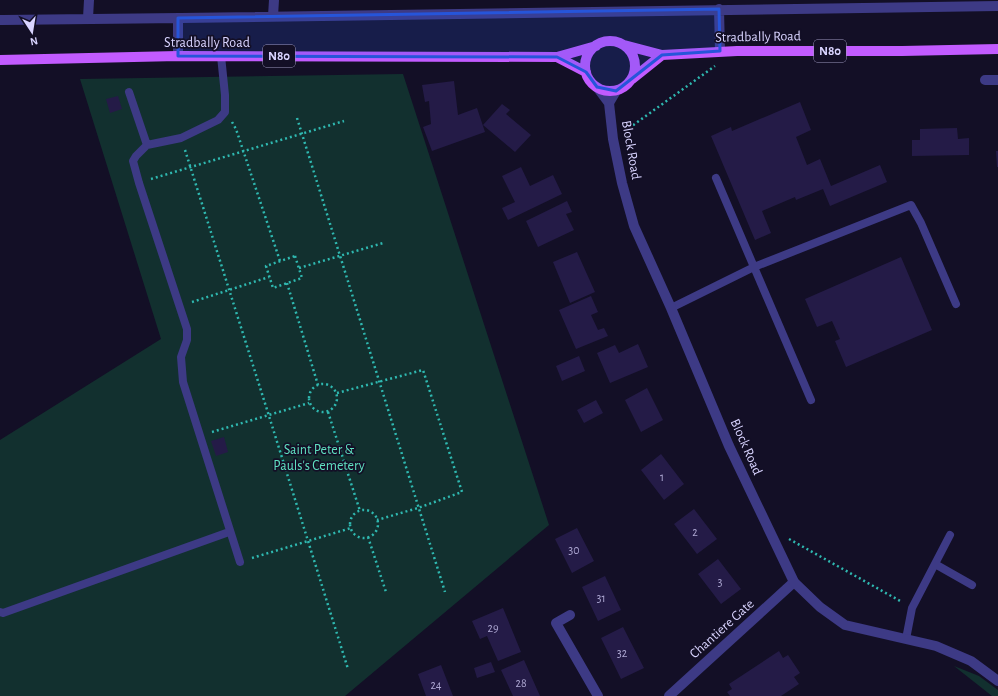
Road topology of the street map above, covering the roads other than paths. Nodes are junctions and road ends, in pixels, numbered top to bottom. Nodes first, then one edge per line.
1 (89, 0) edge
2 (274, 0) edge
3 (810, 4) edge
4 (998, 6) edge
5 (719, 9) junction
6 (273, 16) junction
7 (88, 18) junction
8 (178, 18) junction
9 (0, 20) edge
10 (624, 45) junction
11 (596, 46) junction
12 (998, 49) edge
13 (720, 51) junction
14 (662, 55) junction
15 (178, 56) junction
16 (221, 56) junction
17 (557, 57) junction
18 (0, 60) edge
19 (586, 72) junction
20 (631, 80) junction
21 (985, 80) dead end
22 (998, 80) edge
23 (597, 87) junction
24 (616, 91) junction
25 (129, 92) dead end
26 (609, 102) junction
27 (147, 144) junction
28 (716, 178) dead end
29 (754, 267) junction
30 (956, 304) dead end
31 (671, 308) junction
32 (811, 400) dead end
33 (229, 532) junction
34 (950, 535) dead end
35 (240, 562) road end
36 (935, 564) junction
37 (794, 582) junction
38 (972, 585) dead end
39 (0, 612) edge
40 (570, 615) dead end
41 (906, 639) junction
42 (998, 681) edge
43 (598, 696) edge
44 (669, 696) edge

1 - 7 street
2 - 6 street
3 - 4 street
3 - 5 street
5 - 6 street
5 - 13 street
6 - 8 street
7 - 8 street
7 - 9 street
8 - 15 street
10 - 11 main road, N80
10 - 14 main road, Stradbally Road / N80
10 - 20 main road
11 - 17 main road, Stradbally Road / N80
11 - 19 main road
12 - 13 main road, Stradbally Road / N80
13 - 14 main road, Stradbally Road / N80
14 - 20 main road
15 - 16 main road, Stradbally Road / N80
15 - 18 main road, Stradbally Road / N80
16 - 17 main road, Stradbally Road / N80
16 - 27 lane
17 - 19 main road, Stradbally Road / N80
19 - 23 main road, N80
20 - 24 main road
21 - 22 street
23 - 24 main road
23 - 26 street
24 - 26 street
25 - 27 lane
26 - 31 street, Block Road
27 - 33 lane
28 - 29 lane
29 - 30 lane
29 - 31 lane
29 - 32 lane
31 - 37 street, Block Road
33 - 35 lane
33 - 39 lane
34 - 36 lane
36 - 38 lane
36 - 41 lane
37 - 41 street, Block Road
37 - 44 street, Chantiere Gate
40 - 43 street
41 - 42 street, Block Road

